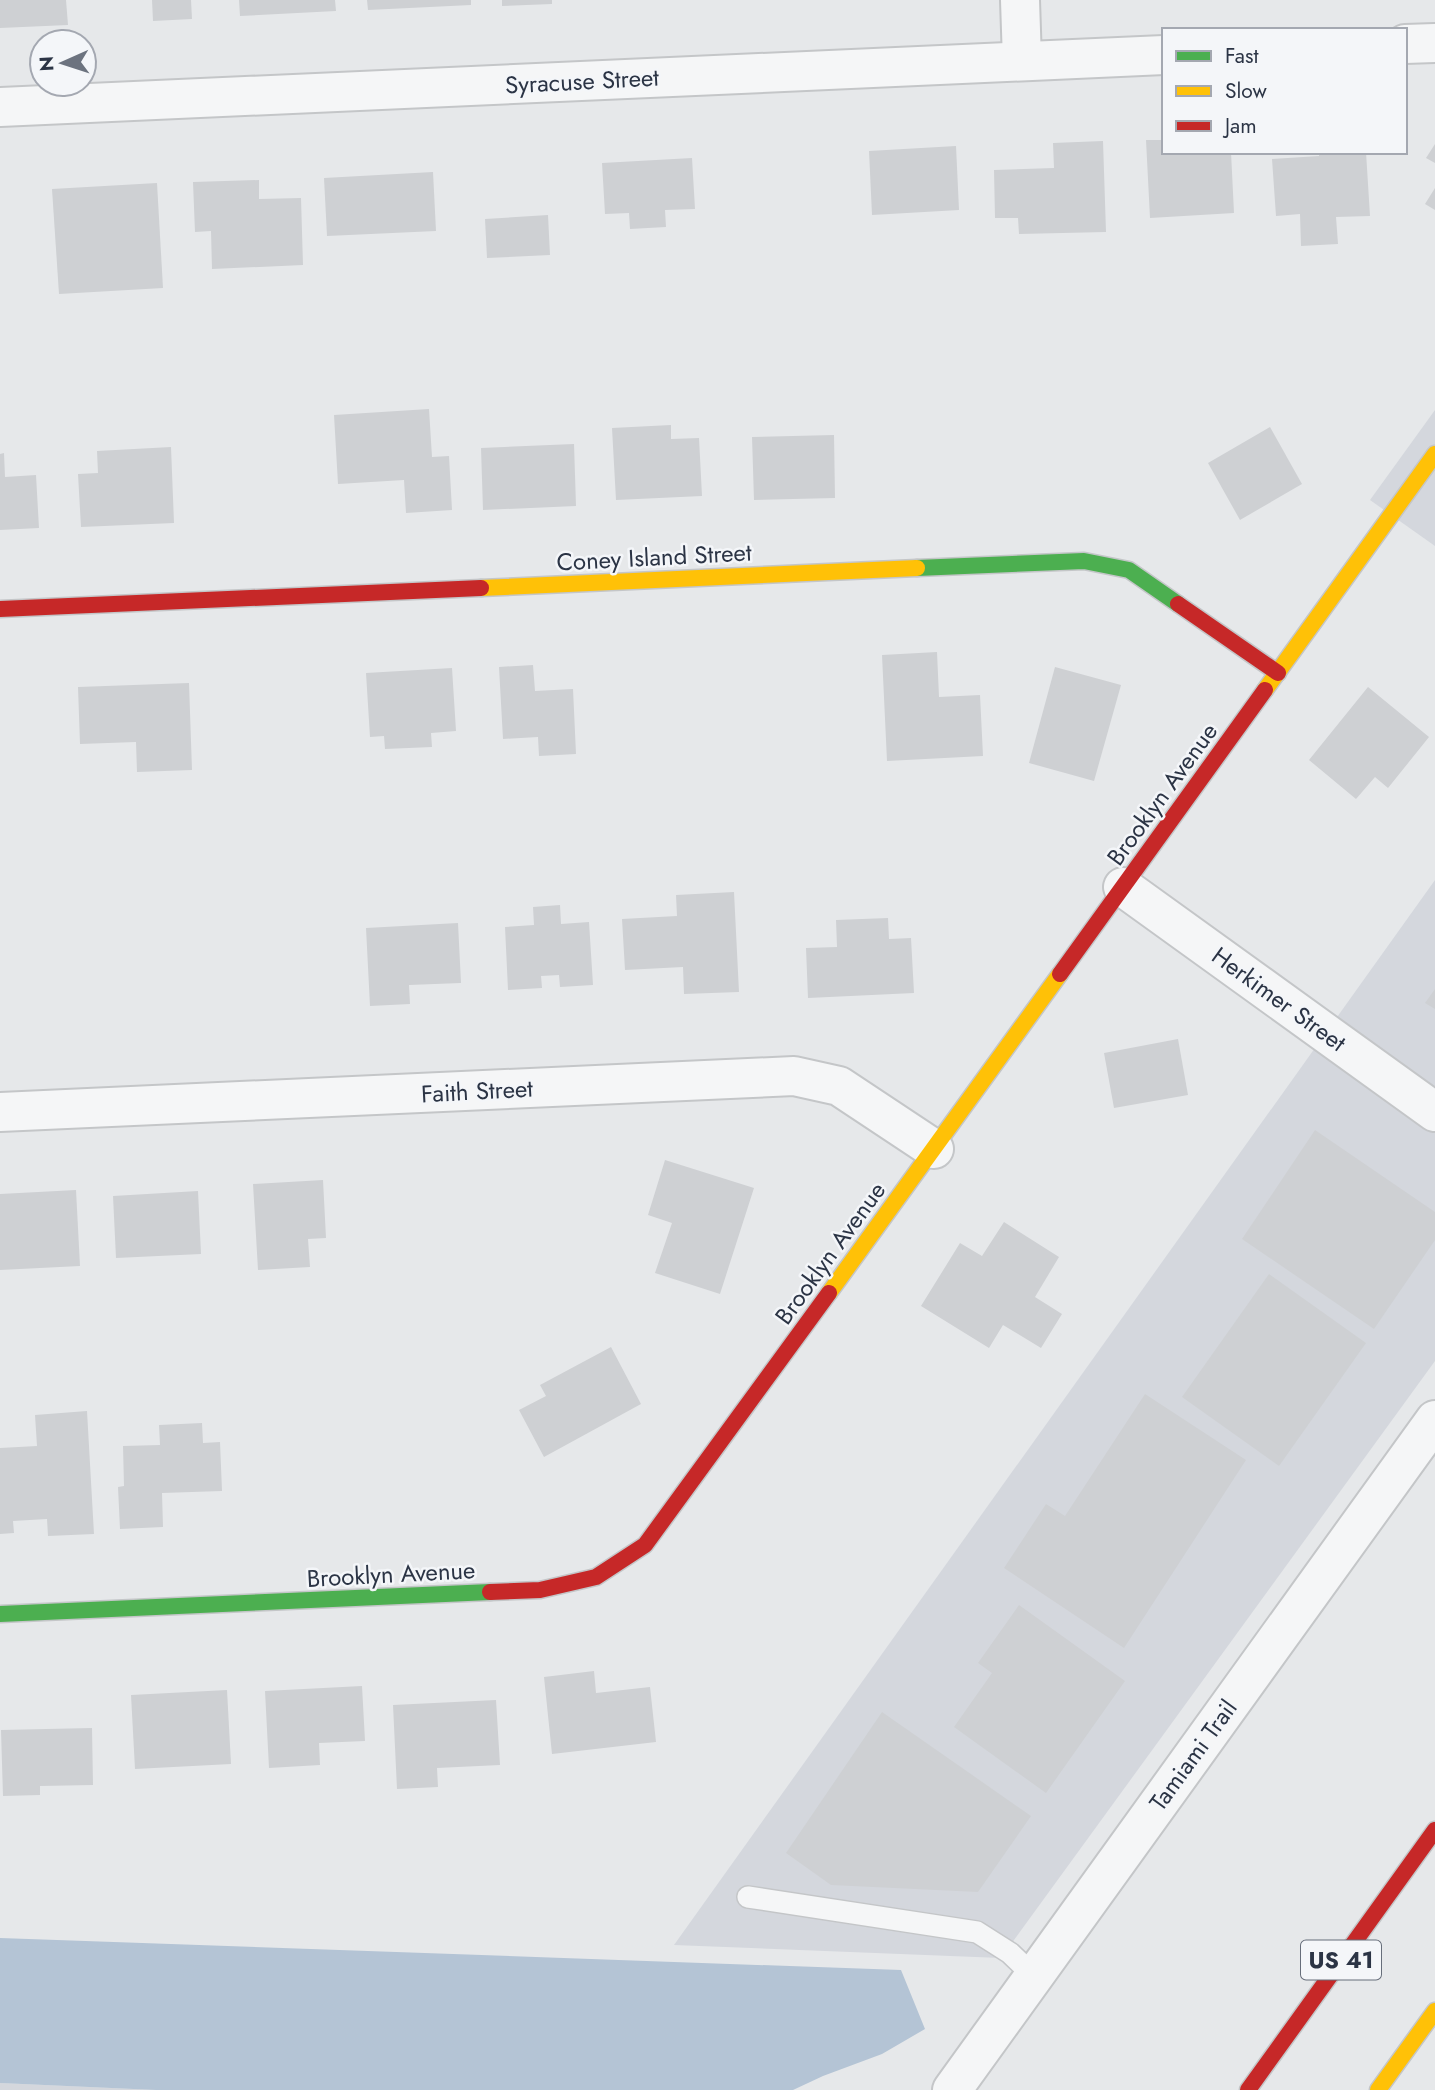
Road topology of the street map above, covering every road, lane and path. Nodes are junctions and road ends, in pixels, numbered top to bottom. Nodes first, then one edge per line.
1 (1020, 0) edge
2 (1435, 43) edge
3 (1407, 44) edge
4 (1162, 55) edge
5 (1022, 61) junction
6 (0, 107) edge
7 (1435, 454) edge
8 (0, 609) edge
9 (1278, 673) junction
10 (1123, 887) junction
11 (0, 1112) edge
12 (1435, 1112) edge
13 (934, 1149) junction
14 (1435, 1420) edge
15 (0, 1614) edge
16 (1435, 1830) edge
17 (748, 1897) dead end
18 (1034, 1976) junction
19 (1435, 2011) edge
20 (952, 2090) edge
21 (1248, 2090) edge
22 (1378, 2090) edge

1 - 5 street
2 - 3 street
4 - 5 street, Syracuse Street
5 - 6 street, Syracuse Street
7 - 9 street, Brooklyn Avenue
8 - 9 street, Coney Island Street
9 - 10 street, Brooklyn Avenue
10 - 12 street, Herkimer Street
10 - 13 street, Brooklyn Avenue
11 - 13 street, Faith Street
13 - 15 street, Brooklyn Avenue
14 - 18 street, Tamiami Trail
16 - 21 street, US 41
17 - 18 lane
18 - 20 street, Tamiami Trail
19 - 22 street

